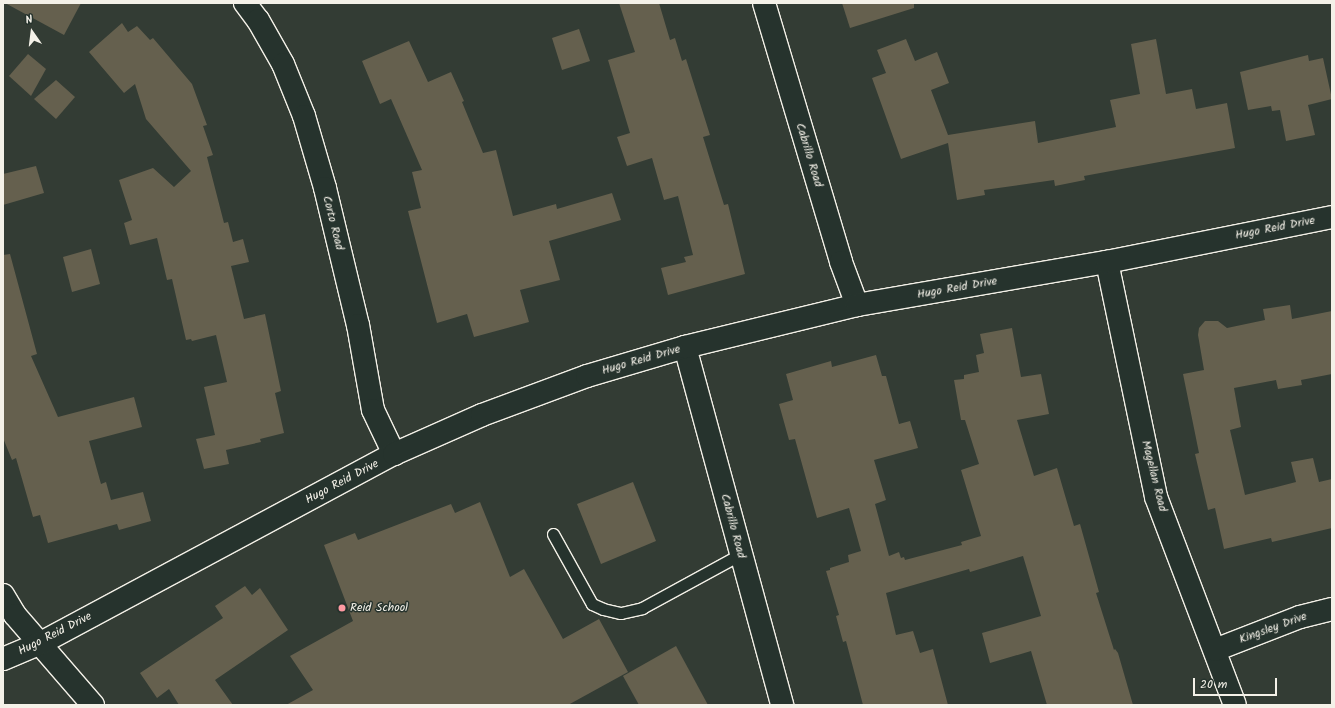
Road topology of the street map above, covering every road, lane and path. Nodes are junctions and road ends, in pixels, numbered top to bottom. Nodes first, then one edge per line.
1 (245, 3) edge
2 (764, 3) edge
3 (1332, 217) edge
4 (1107, 262) junction
5 (857, 305) junction
6 (685, 348) junction
7 (394, 454) junction
8 (553, 534) dead end
9 (741, 554) junction
10 (3, 595) edge
11 (1332, 609) edge
12 (39, 644) junction
13 (1215, 650) junction
14 (3, 659) edge
15 (93, 705) edge
16 (782, 705) edge
17 (1235, 705) edge

1 - 7 street, Corto Road
2 - 5 street, Cabrillo Road
3 - 4 street, Hugo Reid Drive
4 - 5 street, Hugo Reid Drive
4 - 13 street, Magellan Road
5 - 6 street, Hugo Reid Drive
6 - 7 street, Hugo Reid Drive
6 - 9 street, Cabrillo Road
7 - 12 street, Hugo Reid Drive
8 - 9 lane
9 - 16 street, Cabrillo Road
10 - 12 street
11 - 13 street, Kingsley Drive
12 - 14 street, Hugo Reid Drive
12 - 15 street
13 - 17 street, Magellan Road

